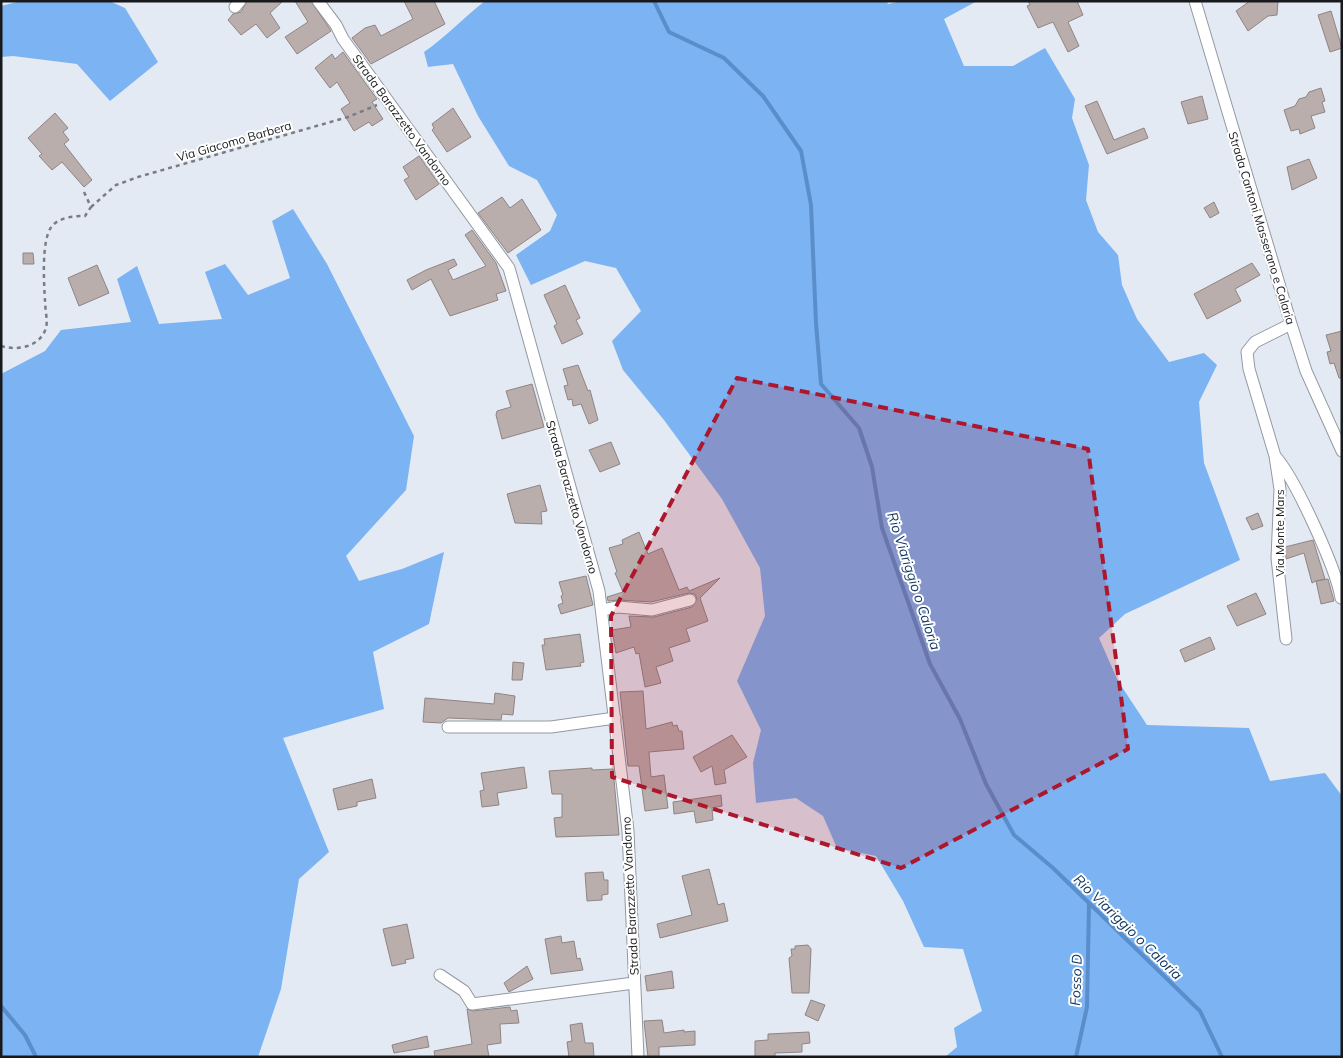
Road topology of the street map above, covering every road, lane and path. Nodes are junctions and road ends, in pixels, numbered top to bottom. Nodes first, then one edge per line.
1 (318, 1) edge
2 (1195, 1) edge
3 (388, 101) junction
4 (84, 192) dead end
5 (91, 208) junction
6 (1291, 324) junction
7 (1, 346) edge
8 (1342, 451) edge
9 (1275, 456) junction
10 (1341, 598) edge
11 (690, 600) dead end
12 (602, 610) junction
13 (1286, 639) dead end
14 (615, 718) junction
15 (448, 727) dead end
16 (440, 975) dead end
17 (634, 983) junction
18 (638, 1057) edge

1 - 3 street, Strada Barazzetto Vandorno
2 - 6 street, Strada Cantoni Masserano e Calaria
3 - 5 path, Via Giacomo Barbera
3 - 12 street, Strada Barazzetto Vandorno
4 - 5 path
5 - 7 path
6 - 8 street, Strada Cantoni Masserano e Calaria
6 - 9 street, Via Monte Mars
9 - 10 street, Via Monte Mars
9 - 13 street, Via Monte Mars
11 - 12 street
12 - 14 street, Strada Barazzetto Vandorno
14 - 15 street
14 - 17 street, Strada Barazzetto Vandorno
16 - 17 street
17 - 18 street, Strada Barazzetto Vandorno

